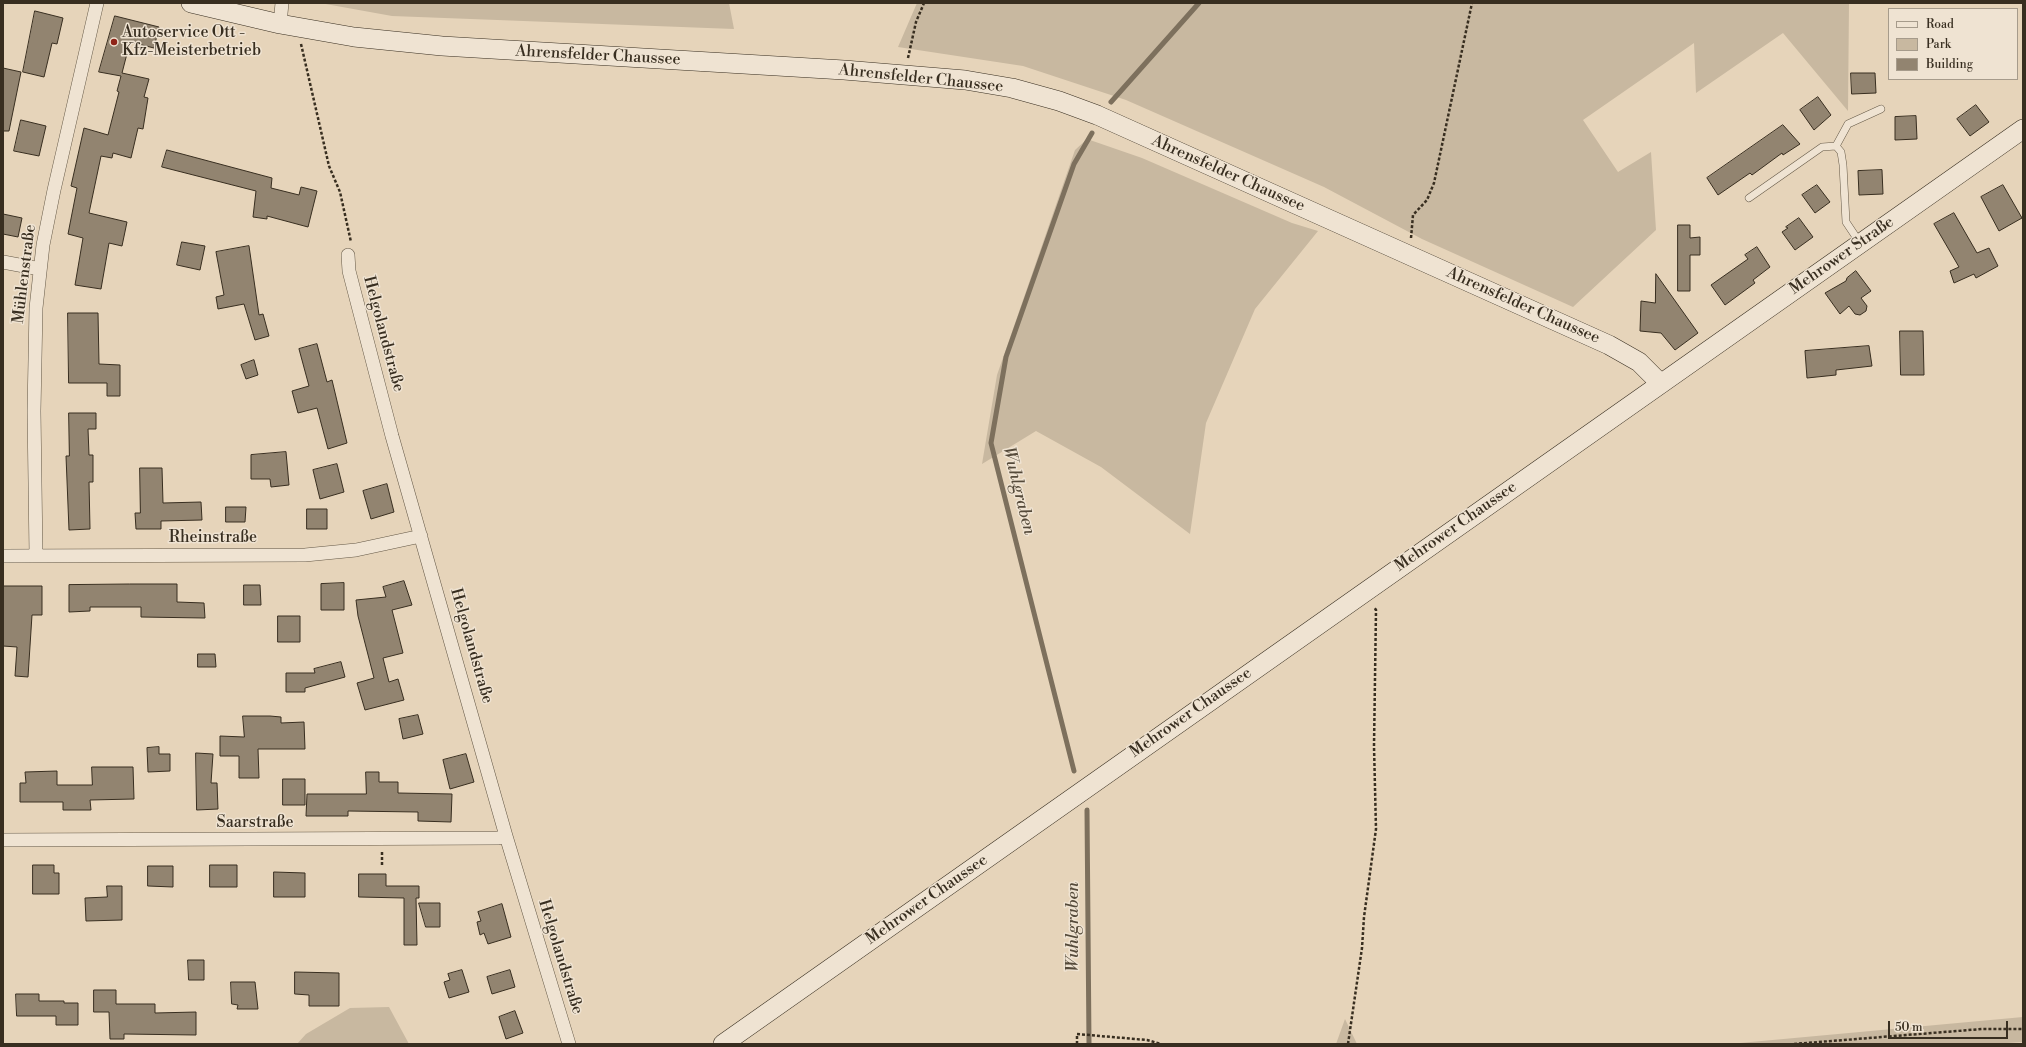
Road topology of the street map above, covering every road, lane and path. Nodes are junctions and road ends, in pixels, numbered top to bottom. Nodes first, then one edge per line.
1 (97, 3) edge
2 (191, 3) edge
3 (282, 3) edge
4 (924, 3) edge
5 (1472, 3) edge
6 (289, 26) junction
7 (906, 75) junction
8 (1881, 109) dead end
9 (2023, 129) edge
10 (1836, 146) junction
11 (1749, 198) dead end
12 (1860, 243) junction
13 (348, 255) joint
14 (1408, 255) junction
15 (3, 262) edge
16 (40, 269) junction
17 (1661, 384) junction
18 (421, 536) junction
19 (36, 555) junction
20 (3, 556) edge
21 (1365, 591) junction
22 (506, 836) junction
23 (3, 840) edge
24 (382, 855) dead end
25 (382, 865) dead end
26 (2023, 1029) edge
27 (569, 1044) edge
28 (722, 1044) edge
29 (1077, 1044) edge
30 (1161, 1044) edge
31 (1348, 1044) edge
32 (1794, 1044) edge

1 - 16 street, Mühlenstraße
2 - 6 main road, Ahrensfelder Chaussee
3 - 6 street
4 - 7 path
5 - 14 path
6 - 7 main road, Ahrensfelder Chaussee
6 - 13 path
7 - 14 main road, Ahrensfelder Chaussee
8 - 10 lane
9 - 12 main road, Mehrower Straße
10 - 11 lane
10 - 12 lane
12 - 17 main road, Mehrower Straße
13 - 18 street, Helgolandstraße
14 - 17 main road, Ahrensfelder Chaussee
15 - 16 street
16 - 19 street, Mühlenstraße
17 - 21 main road, Mehrower Chaussee
18 - 19 street, Rheinstraße
18 - 22 street, Helgolandstraße
19 - 20 street, Rheinstraße
21 - 28 main road, Mehrower Chaussee
21 - 31 path
22 - 23 street, Saarstraße
22 - 27 street, Helgolandstraße
24 - 25 path
26 - 32 path
29 - 30 path

